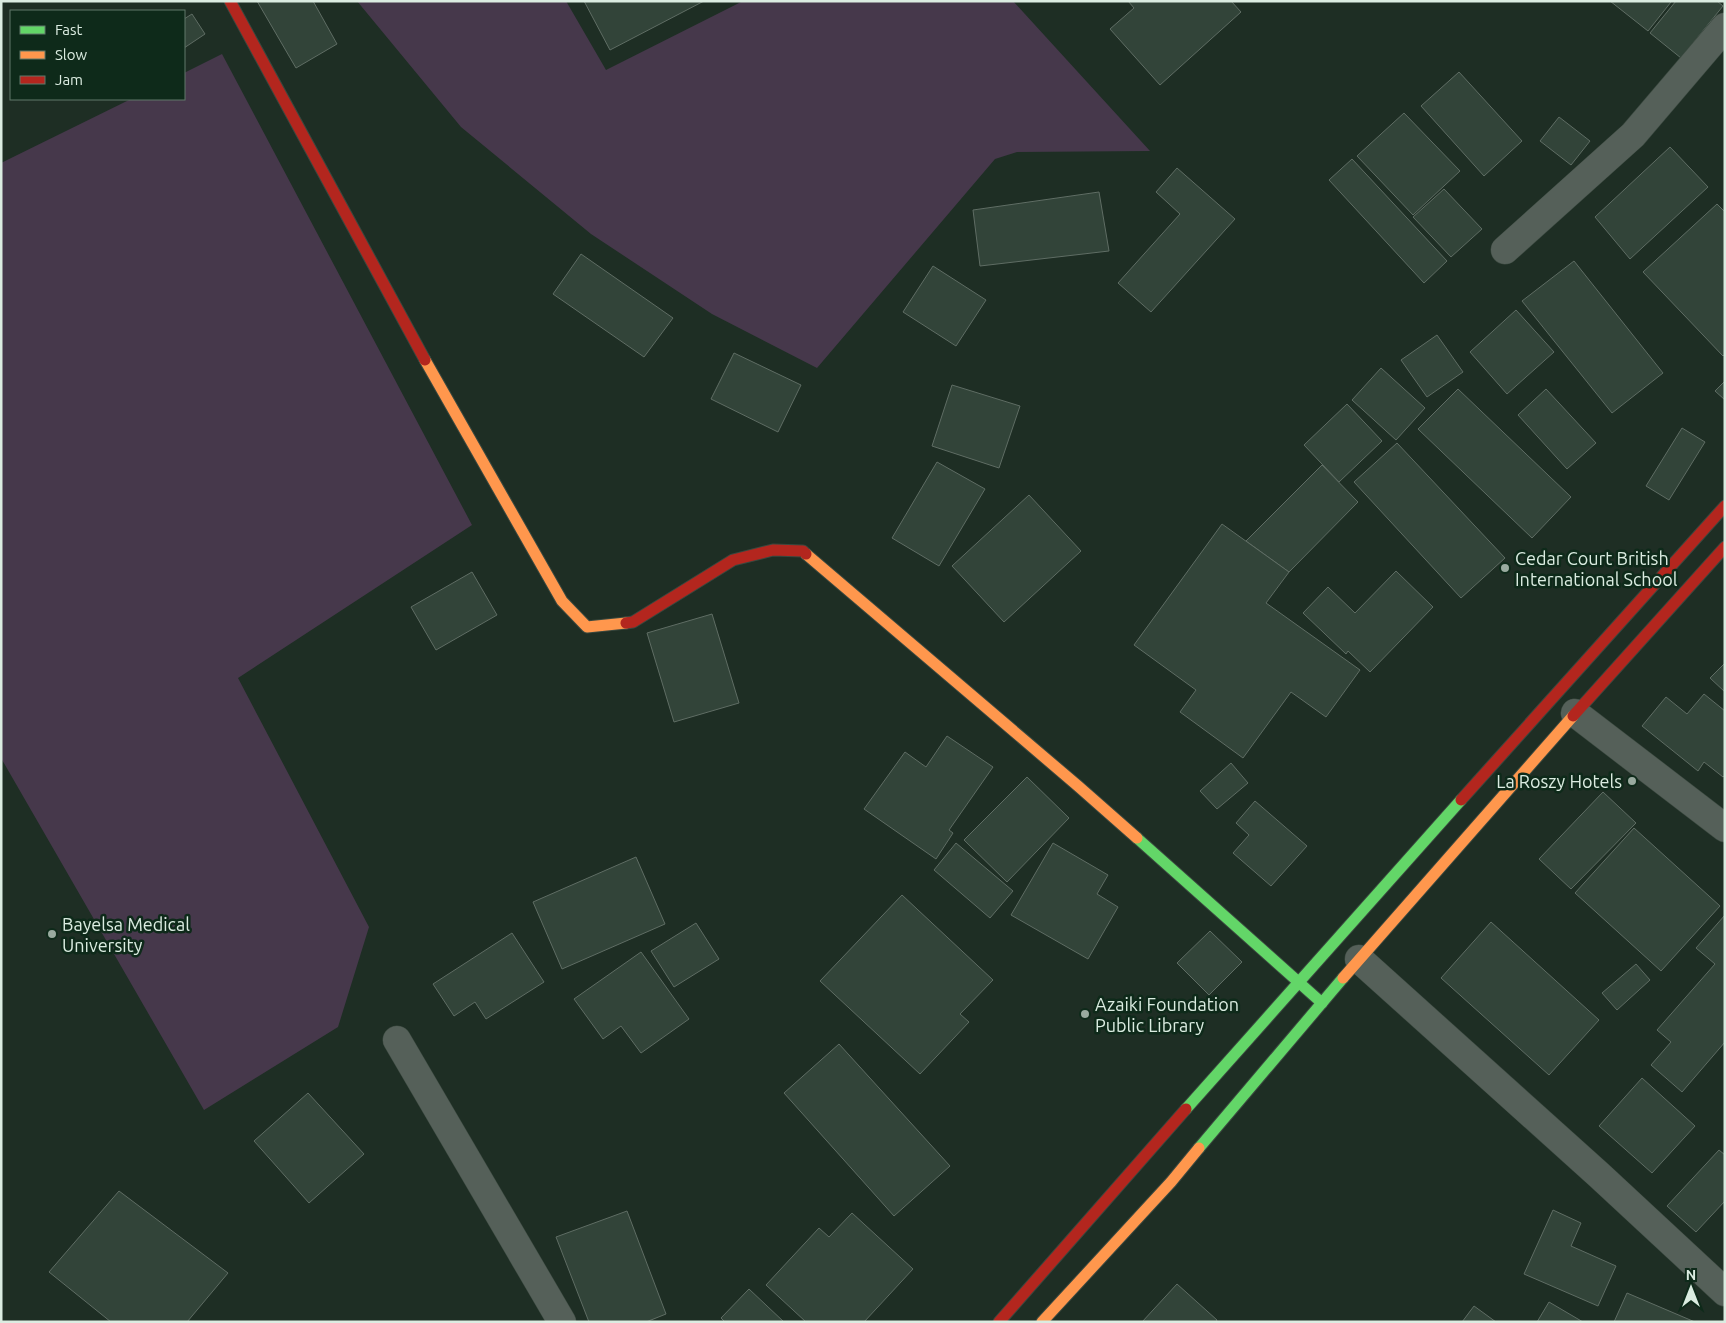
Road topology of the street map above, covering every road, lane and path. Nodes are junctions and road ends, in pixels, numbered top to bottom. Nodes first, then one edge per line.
1 (230, 1) edge
2 (1725, 27) edge
3 (1505, 250) dead end
4 (1725, 506) edge
5 (1725, 547) edge
6 (1575, 713) junction
7 (1725, 828) edge
8 (1359, 960) junction
9 (1299, 981) junction
10 (1322, 1002) junction
11 (397, 1040) dead end
12 (1725, 1292) edge
13 (562, 1322) edge
14 (999, 1322) edge
15 (1042, 1322) edge

1 - 9 street
2 - 3 street
4 - 9 street
5 - 6 street
6 - 7 street
6 - 8 street
8 - 10 street
8 - 12 street
9 - 10 street
9 - 14 street
10 - 15 street
11 - 13 street

